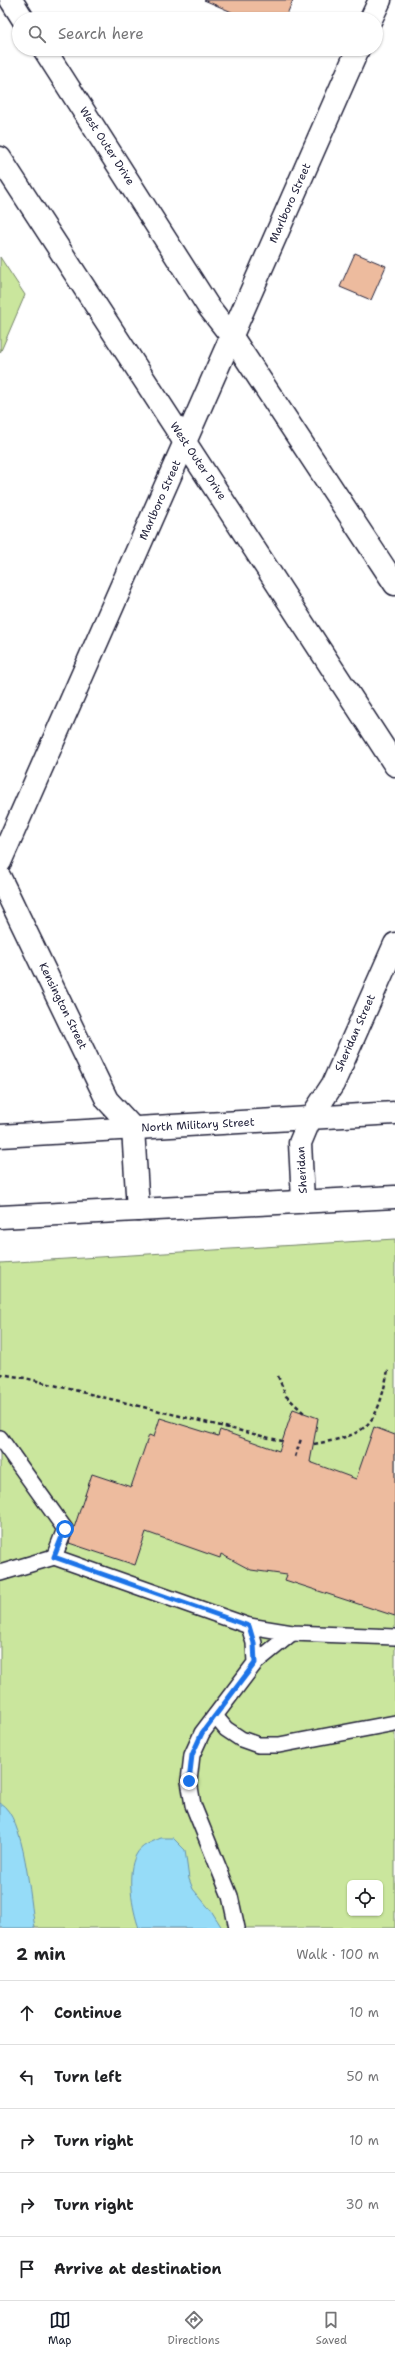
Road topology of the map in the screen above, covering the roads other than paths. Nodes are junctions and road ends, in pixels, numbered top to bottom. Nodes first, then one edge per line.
1 (11, 0) edge
2 (380, 0) edge
3 (19, 12) edge
4 (374, 12) edge
5 (48, 56) edge
6 (355, 56) edge
7 (0, 158) edge
8 (232, 337) junction
9 (185, 443) junction
10 (395, 584) edge
11 (395, 765) edge
12 (0, 862) edge
13 (0, 878) edge
14 (395, 944) edge
15 (395, 1112) edge
16 (310, 1119) junction
17 (133, 1128) junction
18 (0, 1136) edge
19 (395, 1196) edge
20 (303, 1200) junction
21 (138, 1210) junction
22 (0, 1217) edge
23 (0, 1438) edge
24 (54, 1557) junction
25 (0, 1573) edge
26 (249, 1626) junction
27 (292, 1633) junction
28 (395, 1637) edge
29 (255, 1663) junction
30 (214, 1716) junction
31 (395, 1722) edge
32 (237, 1928) edge

1 - 3 street
2 - 4 street
5 - 8 street, West Outer Drive
6 - 8 street, Marlboro Street
7 - 9 street, West Outer Drive
8 - 9 street, Marlboro Street
8 - 10 street, West Outer Drive
9 - 11 street, West Outer Drive
9 - 12 street, Marlboro Street
13 - 17 street, Kensington Street
14 - 16 street, Sheridan Street
15 - 16 street, North Military Street
16 - 17 street, North Military Street
16 - 20 street, Sheridan
17 - 18 street, North Military Street
17 - 21 street
19 - 20 street
20 - 21 street
21 - 22 street
23 - 24 lane
24 - 25 lane
24 - 26 lane
26 - 27 lane
26 - 29 lane
27 - 28 lane
27 - 29 lane
29 - 30 lane
30 - 31 lane
30 - 32 lane

